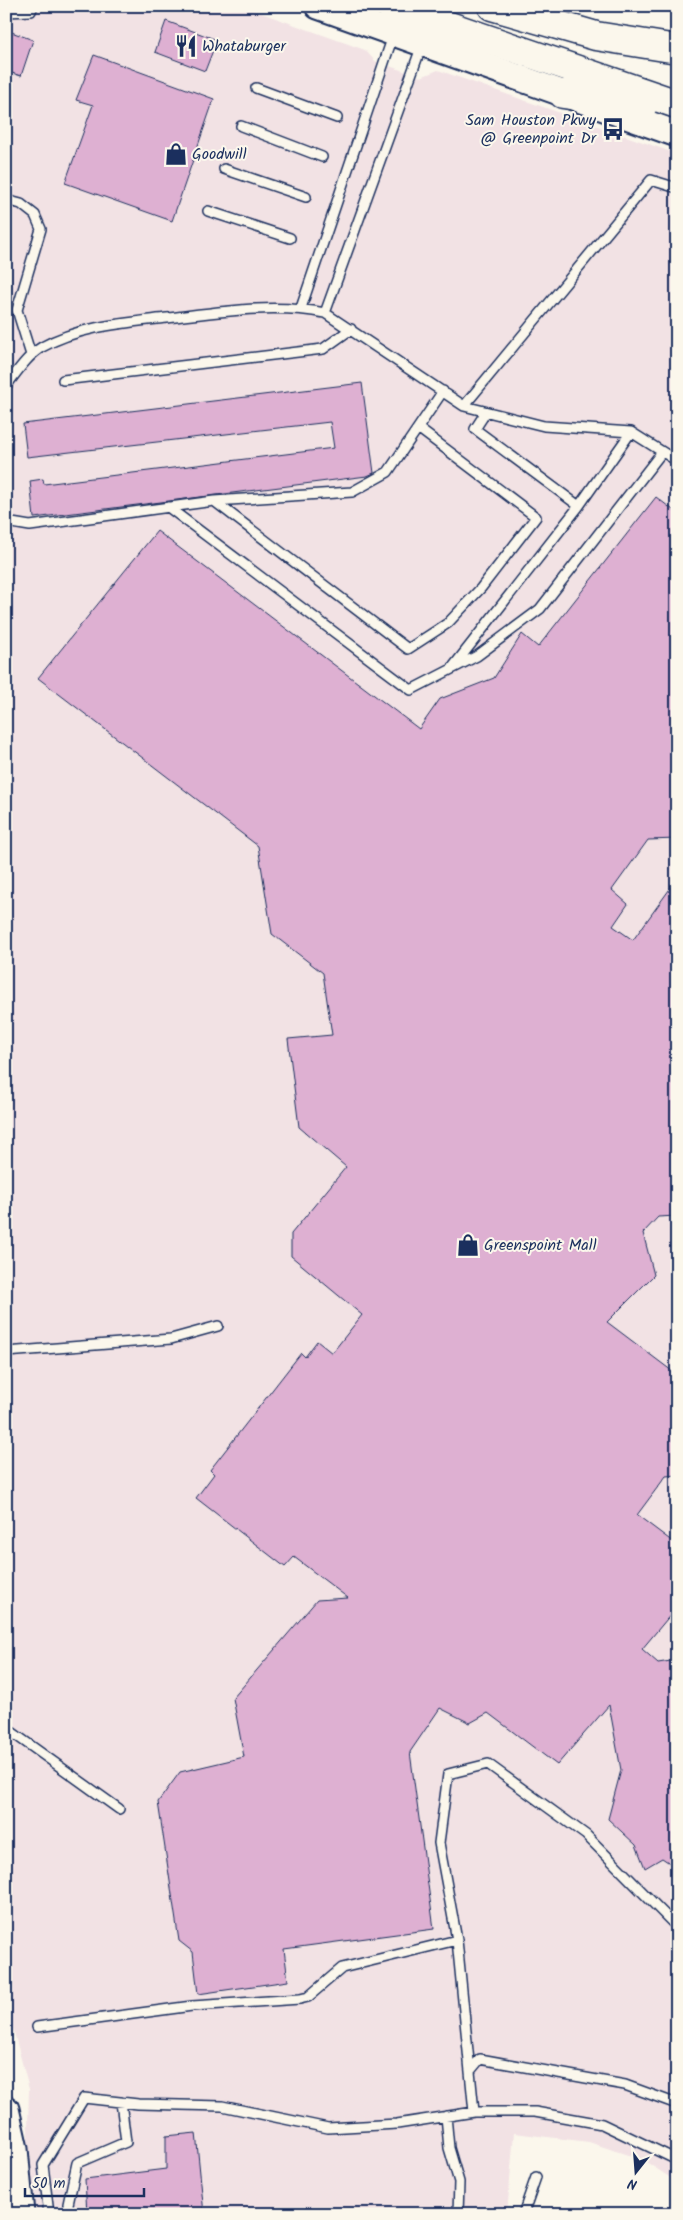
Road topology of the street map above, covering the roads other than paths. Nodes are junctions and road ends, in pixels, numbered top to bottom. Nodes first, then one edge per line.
1 (33, 6) edge
2 (318, 6) edge
3 (391, 6) edge
4 (492, 6) edge
5 (6, 12) edge
6 (394, 33) junction
7 (422, 43) junction
8 (677, 50) edge
9 (256, 88) dead end
10 (563, 94) junction
11 (677, 104) edge
12 (677, 109) edge
13 (337, 118) dead end
14 (241, 126) dead end
15 (677, 134) edge
16 (322, 157) dead end
17 (224, 170) dead end
18 (677, 188) edge
19 (306, 197) dead end
20 (6, 200) edge
21 (208, 211) dead end
22 (290, 238) dead end
23 (301, 308) junction
24 (325, 313) junction
25 (350, 329) junction
26 (31, 355) junction
27 (63, 380) dead end
28 (6, 386) edge
29 (442, 391) junction
30 (464, 406) junction
31 (486, 412) junction
32 (418, 428) junction
33 (630, 432) junction
34 (662, 452) junction
35 (677, 461) edge
36 (214, 502) junction
37 (579, 506) junction
38 (168, 507) junction
39 (6, 522) edge
40 (451, 670) junction
41 (218, 1326) dead end
42 (6, 1352) edge
43 (6, 1728) edge
44 (119, 1809) dead end
45 (677, 1927) edge
46 (457, 1940) junction
47 (37, 2026) dead end
48 (470, 2071) junction
49 (121, 2102) junction
50 (677, 2104) edge
51 (6, 2109) edge
52 (474, 2112) junction
53 (446, 2116) junction
54 (677, 2160) edge
55 (536, 2177) dead end
56 (21, 2214) edge
57 (49, 2214) edge
58 (69, 2214) edge
59 (458, 2214) edge
60 (523, 2214) edge

1 - 5 lane
2 - 6 main road
3 - 11 highway
4 - 8 highway
6 - 7 main road
6 - 23 lane
7 - 10 main road
7 - 24 lane
9 - 13 lane
10 - 12 highway
10 - 15 main road
14 - 16 lane
17 - 19 lane
18 - 30 lane
20 - 26 lane
21 - 22 lane
23 - 24 lane
23 - 26 lane
24 - 25 lane
25 - 27 lane
25 - 29 lane
26 - 28 lane
29 - 30 lane
29 - 32 lane
30 - 31 lane
31 - 33 lane
31 - 37 lane
32 - 36 lane
32 - 36 lane
33 - 34 lane
33 - 37 lane
34 - 35 lane
34 - 40 lane
36 - 38 lane
37 - 40 lane
38 - 39 lane
38 - 40 lane
41 - 42 lane
43 - 44 lane
45 - 46 lane
46 - 47 lane
46 - 48 lane
48 - 50 lane
48 - 52 lane
49 - 53 lane
49 - 57 lane
49 - 58 lane
51 - 56 main road
52 - 53 lane
52 - 54 lane
53 - 59 lane
55 - 60 lane

